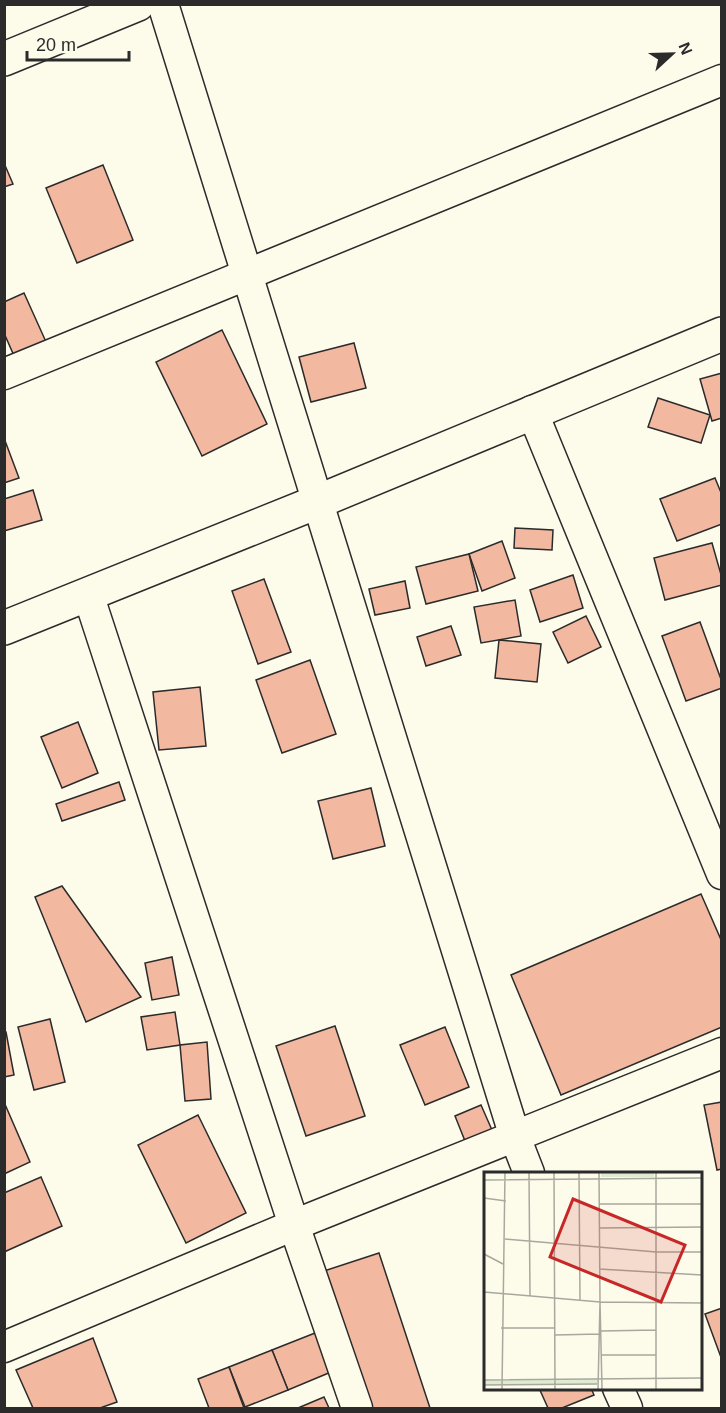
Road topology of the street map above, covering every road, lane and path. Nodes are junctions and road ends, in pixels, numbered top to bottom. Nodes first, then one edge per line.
1 (138, 4) edge
2 (163, 4) edge
3 (4, 59) edge
4 (722, 80) edge
5 (246, 274) junction
6 (722, 334) edge
7 (4, 374) edge
8 (532, 411) junction
9 (317, 502) junction
10 (88, 594) junction
11 (4, 628) edge
12 (722, 873) edge
13 (722, 1053) edge
14 (515, 1137) junction
15 (530, 1172) edge
16 (294, 1225) junction
17 (4, 1347) edge
18 (618, 1389) edge
19 (357, 1408) edge
20 (627, 1408) edge

1 - 3 street
2 - 5 street
4 - 5 street
5 - 7 street
5 - 9 street
6 - 8 street
8 - 9 street
8 - 12 street
9 - 10 street
9 - 14 street
10 - 11 street
10 - 16 street
13 - 14 street
14 - 15 street
14 - 16 street
16 - 17 street
16 - 19 street
18 - 20 street

